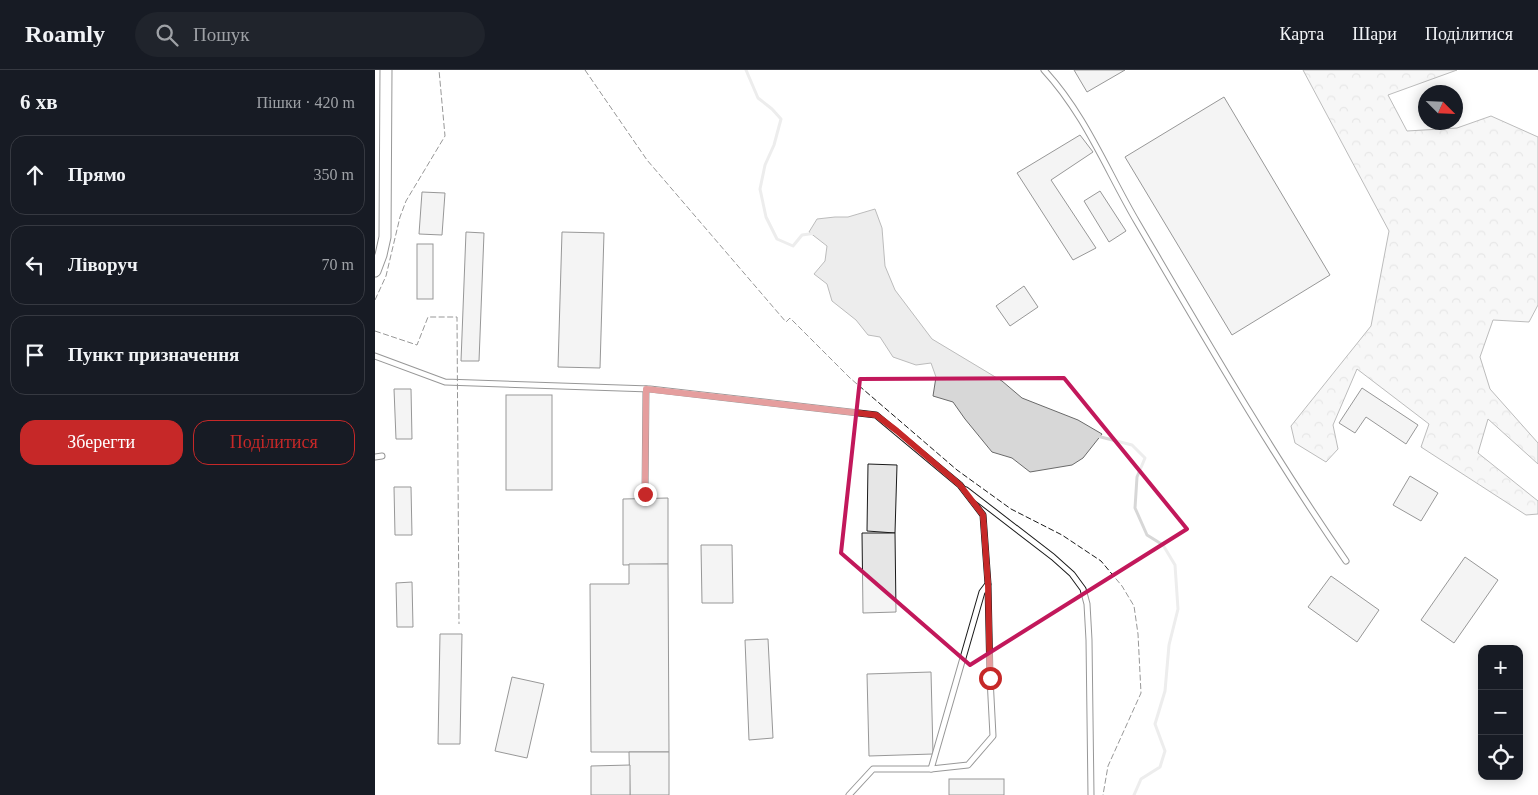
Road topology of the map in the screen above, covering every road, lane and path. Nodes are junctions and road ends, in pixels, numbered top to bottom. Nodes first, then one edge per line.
1 (385, 70) edge
2 (1044, 70) edge
3 (375, 271) edge
4 (375, 356) edge
5 (646, 389) junction
6 (381, 456) dead end
7 (375, 457) edge
8 (960, 485) junction
9 (645, 494) dead end
10 (1346, 561) dead end
11 (988, 584) junction
12 (931, 768) junction
13 (849, 795) edge
14 (1091, 795) edge

1 - 3 street
2 - 10 lane
4 - 5 lane
5 - 8 lane
5 - 9 lane
6 - 7 lane
8 - 11 lane
8 - 14 lane
11 - 12 lane
11 - 12 lane
12 - 13 lane

